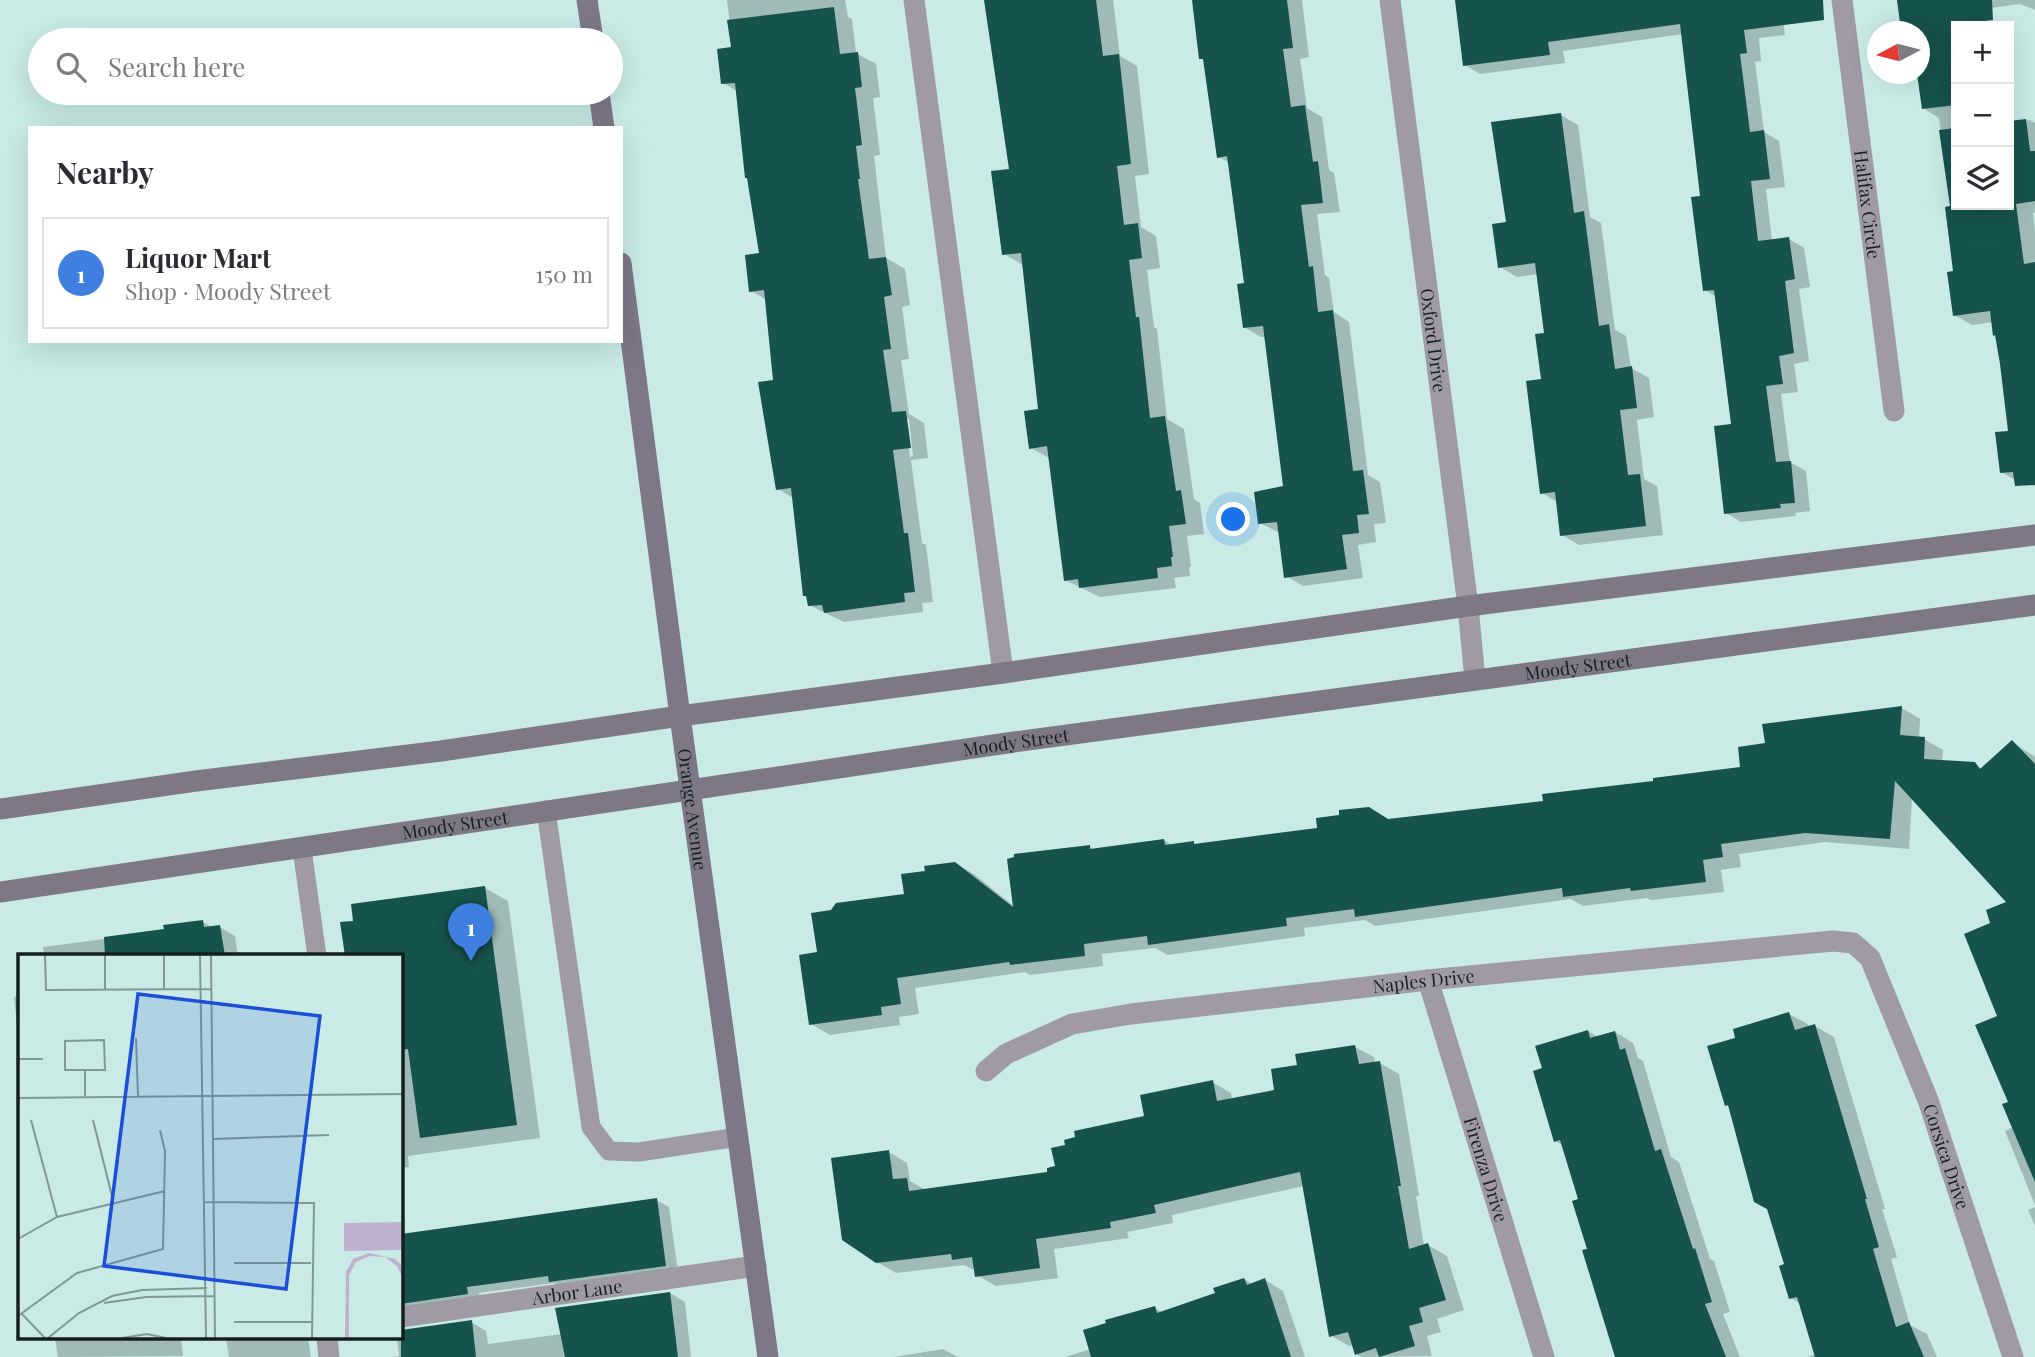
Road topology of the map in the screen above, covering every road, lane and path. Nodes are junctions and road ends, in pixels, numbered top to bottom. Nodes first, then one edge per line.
1 (587, 0) edge
2 (914, 0) edge
3 (1390, 0) edge
4 (1842, 0) edge
5 (591, 28) edge
6 (601, 105) edge
7 (604, 126) edge
8 (623, 278) edge
9 (1894, 411) dead end
10 (2035, 535) edge
11 (2035, 605) edge
12 (1468, 606) junction
13 (1003, 673) junction
14 (1475, 680) junction
15 (680, 716) junction
16 (690, 790) junction
17 (0, 809) edge
18 (546, 810) junction
19 (302, 849) junction
20 (0, 892) edge
21 (317, 954) edge
22 (1870, 958) joint
23 (1428, 980) junction
24 (986, 1071) dead end
25 (738, 1137) junction
26 (756, 1266) junction
27 (402, 1317) edge
28 (1540, 1356) edge
29 (768, 1357) edge
30 (2013, 1357) edge

1 - 5 main road
2 - 13 street
3 - 12 street, Oxford Drive
4 - 9 street, Halifax Circle
6 - 7 main road
8 - 15 main road, Orange Avenue
10 - 12 main road
11 - 14 main road, Moody Street
12 - 13 main road
12 - 14 street, Oxford Drive
13 - 15 main road
14 - 16 main road, Moody Street
15 - 16 main road, Orange Avenue
15 - 17 main road
16 - 18 main road, Moody Street
16 - 25 main road, Orange Avenue
18 - 19 main road, Moody Street
18 - 25 lane
19 - 20 main road, Moody Street
19 - 21 lane
22 - 23 street, Naples Drive
22 - 30 street, Corsica Drive
23 - 24 street, Naples Drive
23 - 28 street, Firenza Drive
25 - 26 main road, Orange Avenue
26 - 27 street, Arbor Lane
26 - 29 main road, Orange Avenue

